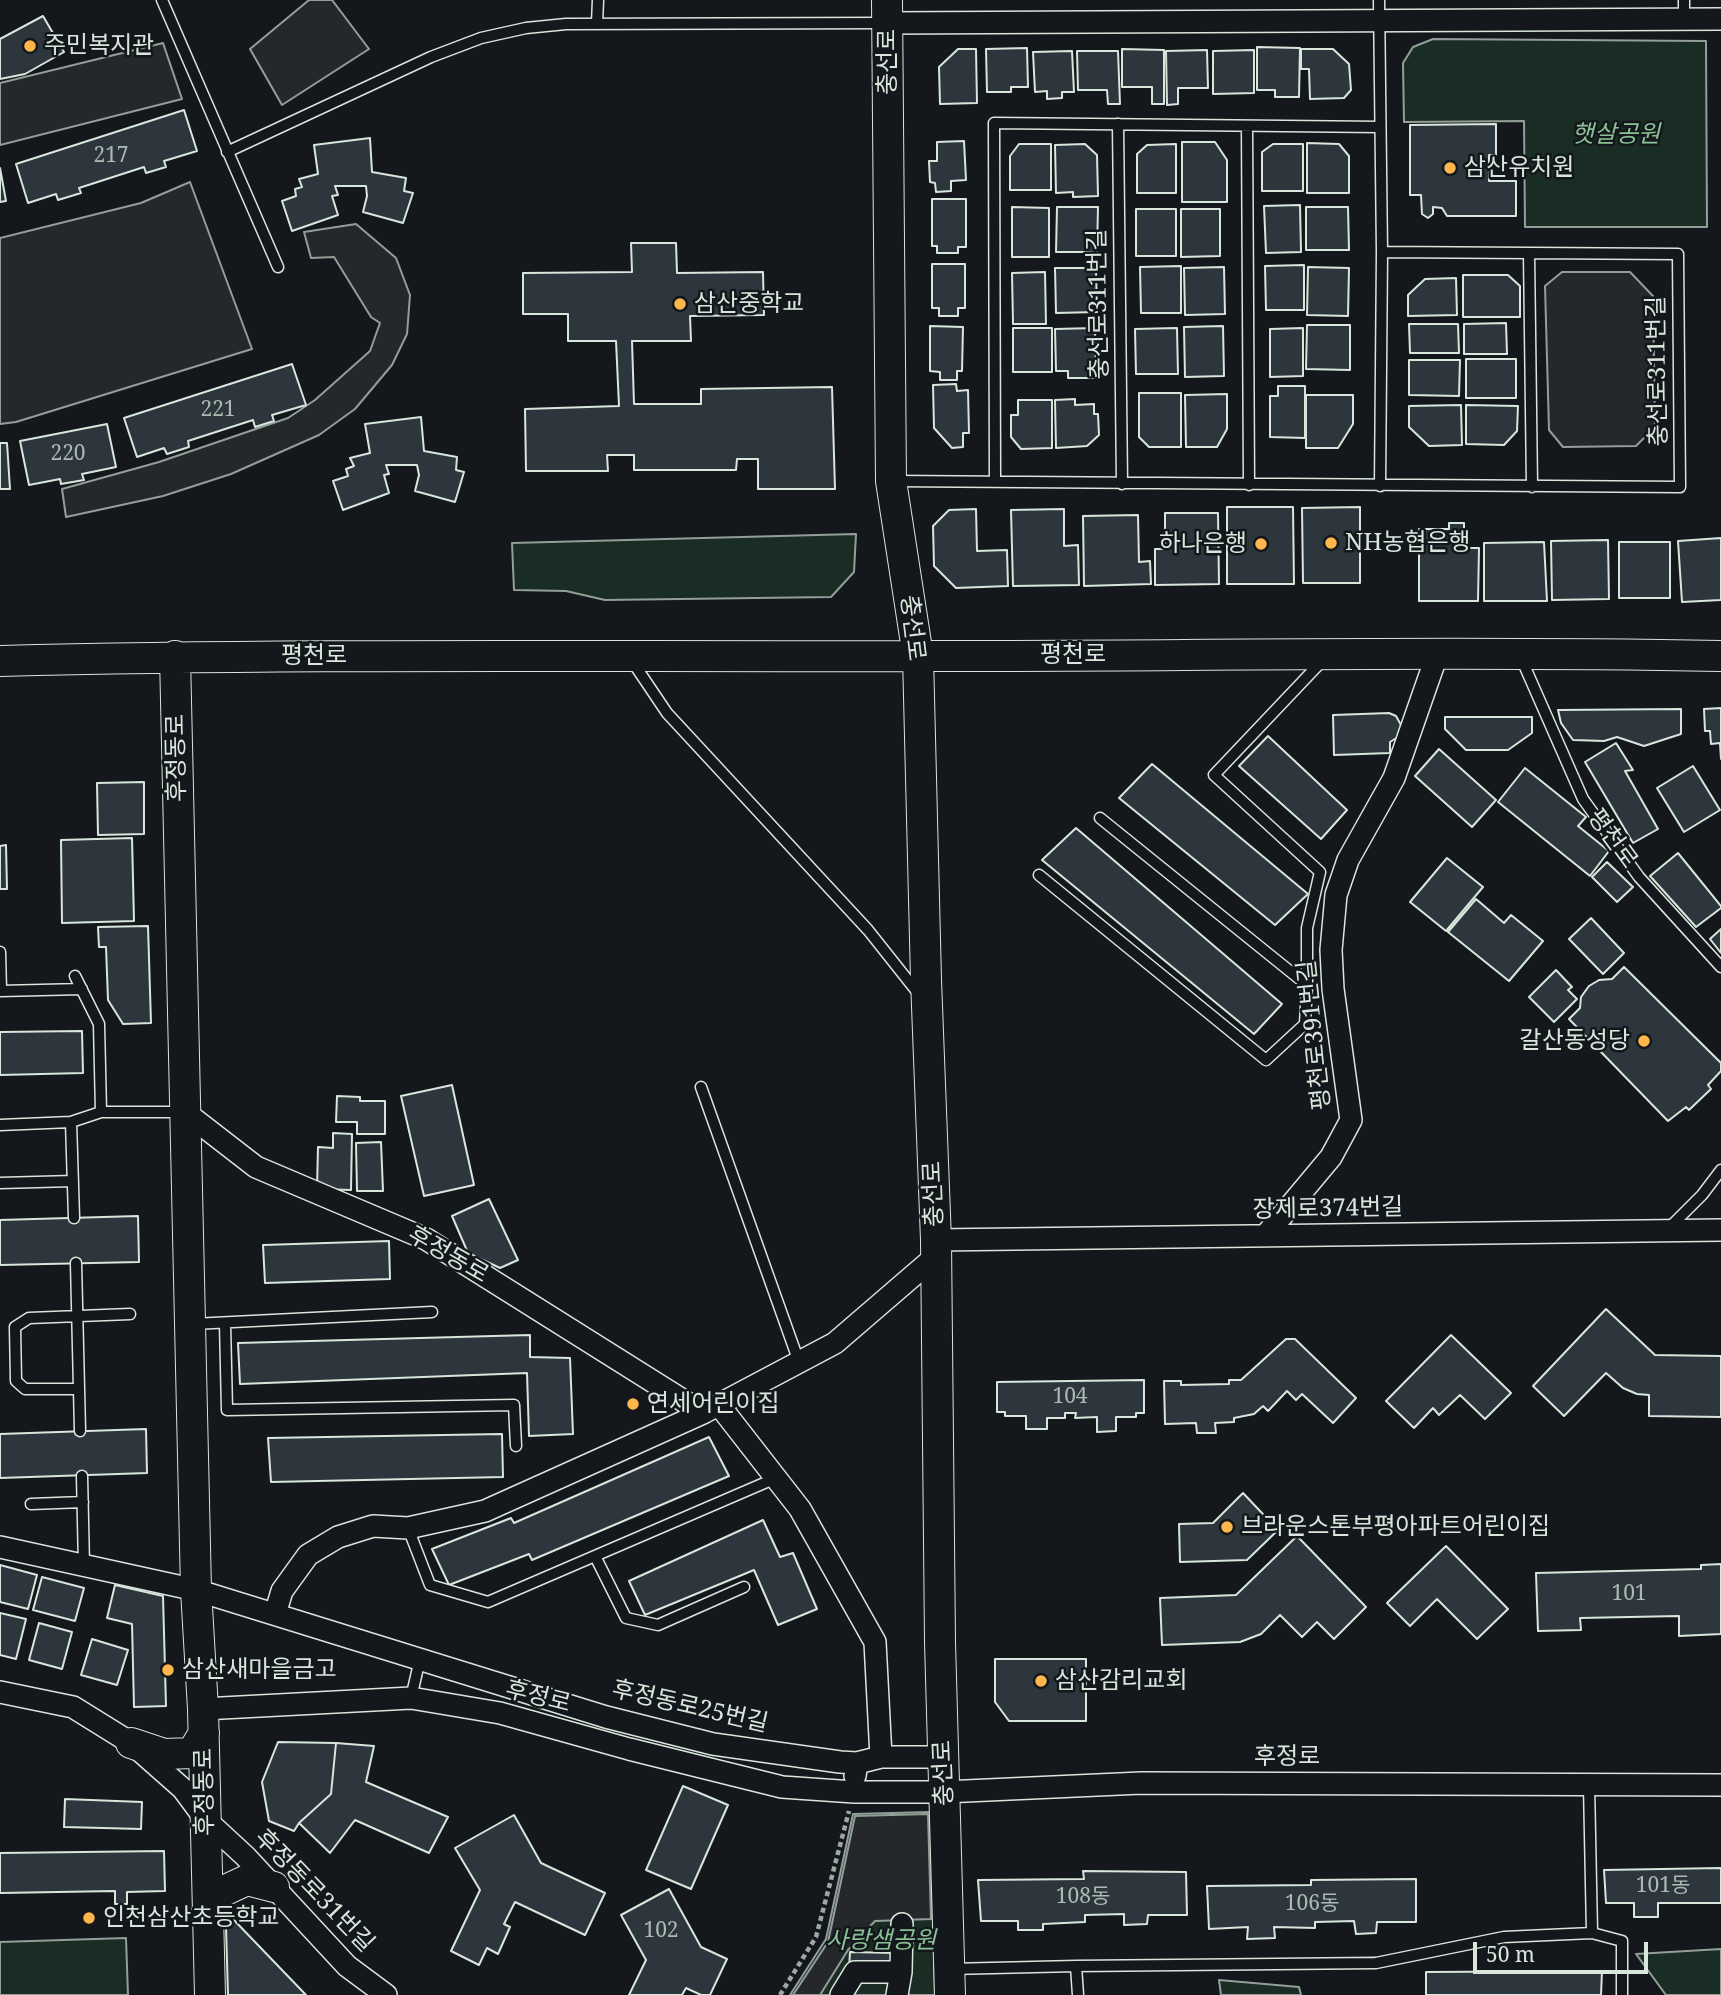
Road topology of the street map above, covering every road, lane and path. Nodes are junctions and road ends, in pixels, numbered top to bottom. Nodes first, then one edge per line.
1 (162, 0) edge
2 (598, 0) edge
3 (1379, 10) edge
4 (1684, 10) edge
5 (887, 11) edge
6 (1721, 19) edge
7 (597, 24) junction
8 (1118, 124) junction
9 (1247, 126) junction
10 (1380, 127) junction
11 (227, 152) junction
12 (1382, 252) junction
13 (1530, 253) junction
14 (278, 267) dead end
15 (891, 481) junction
16 (995, 482) junction
17 (1122, 484) junction
18 (1249, 485) junction
19 (1380, 486) junction
20 (1532, 487) junction
21 (1438, 652) junction
22 (1518, 652) junction
23 (1329, 653) junction
24 (175, 656) junction
25 (629, 656) junction
26 (918, 656) junction
27 (1721, 656) edge
28 (0, 661) edge
29 (1100, 818) dead end
30 (1040, 875) dead end
31 (0, 952) edge
32 (1721, 967) edge
33 (75, 976) dead end
34 (1307, 985) junction
35 (82, 989) junction
36 (0, 991) edge
37 (927, 1003) junction
38 (701, 1087) dead end
39 (101, 1112) junction
40 (185, 1112) junction
41 (71, 1122) junction
42 (0, 1125) edge
43 (1721, 1170) edge
44 (73, 1181) junction
45 (0, 1183) edge
46 (74, 1218) dead end
47 (1721, 1230) edge
48 (1666, 1231) junction
49 (1265, 1236) junction
50 (936, 1248) junction
51 (76, 1263) dead end
52 (432, 1312) dead end
53 (130, 1314) dead end
54 (77, 1316) junction
55 (225, 1323) junction
56 (190, 1324) junction
57 (799, 1362) junction
58 (79, 1389) junction
59 (711, 1409) junction
60 (80, 1431) dead end
61 (516, 1446) dead end
62 (82, 1476) dead end
63 (776, 1478) junction
64 (83, 1502) junction
65 (31, 1504) dead end
66 (408, 1528) junction
67 (0, 1547) edge
68 (595, 1556) junction
69 (85, 1566) junction
70 (744, 1587) dead end
71 (196, 1590) junction
72 (275, 1614) junction
73 (420, 1659) junction
74 (0, 1692) edge
75 (411, 1698) junction
76 (204, 1721) junction
77 (131, 1743) junction
78 (943, 1756) junction
79 (881, 1757) junction
80 (857, 1763) junction
81 (1589, 1785) junction
82 (1721, 1785) edge
83 (854, 1792) junction
84 (944, 1792) junction
85 (206, 1820) junction
86 (274, 1887) junction
87 (207, 1912) junction
88 (902, 1924) dead end
89 (1592, 1933) junction
90 (1076, 1966) junction
91 (901, 1972) junction
92 (950, 1982) edge
93 (210, 1995) edge
94 (386, 1995) edge
95 (780, 1995) edge
96 (841, 1995) edge
97 (897, 1995) edge
98 (1078, 1995) edge
99 (1622, 1995) edge

1 - 11 lane
2 - 7 lane
3 - 4 street
3 - 5 street
3 - 10 lane
4 - 6 street
5 - 7 lane
5 - 15 street, 충선로
7 - 11 lane
8 - 9 lane
8 - 16 lane
8 - 17 lane, 충선로311번길
9 - 10 lane
9 - 18 lane
10 - 12 lane
11 - 14 lane
12 - 13 lane, 충선로311번길
12 - 19 lane
13 - 20 lane
13 - 20 lane, 충선로311번길
15 - 16 lane, 충선로311번길
15 - 26 street, 충선로
16 - 17 lane, 충선로311번길
17 - 18 lane, 충선로311번길
18 - 19 lane, 충선로311번길
19 - 20 lane, 충선로311번길
21 - 22 street, 평천로
21 - 23 street, 평천로
21 - 49 street, 평천로391번길
22 - 27 street, 평천로
22 - 32 lane, 평천로
23 - 26 street, 평천로
23 - 34 lane
24 - 25 street, 평천로
24 - 28 street, 평천로
24 - 40 street, 후정동로
25 - 26 street, 평천로
25 - 37 lane
26 - 37 street, 충선로
29 - 34 lane
30 - 34 lane
31 - 36 lane
33 - 35 lane
35 - 36 lane
35 - 39 lane
37 - 50 street, 충선로
38 - 57 lane
39 - 40 lane
39 - 41 lane
40 - 56 street, 후정동로
40 - 59 street, 후정동로
41 - 42 lane
41 - 44 lane
43 - 48 lane
44 - 45 lane
44 - 46 lane
47 - 48 street, 장제로374번길
48 - 49 street, 장제로374번길
49 - 50 street, 장제로374번길
50 - 57 street, 충선로
50 - 78 street, 충선로
51 - 54 lane
52 - 55 lane
53 - 54 lane
54 - 58 lane
54 - 58 lane
55 - 56 lane
55 - 61 lane
56 - 71 street, 후정동로
57 - 59 street, 충선로
58 - 60 lane
59 - 63 street
59 - 66 street
62 - 64 lane
63 - 68 lane
63 - 79 street
64 - 65 lane
64 - 69 lane
66 - 68 lane
66 - 72 street
67 - 69 street
68 - 70 lane
69 - 71 street
71 - 72 street, 후정동로25번길
71 - 76 street, 후정동로
72 - 73 street, 후정동로25번길
73 - 75 lane
73 - 80 street, 후정동로25번길
74 - 77 street, 후정동로31번길
75 - 76 street, 후정로
75 - 83 street, 후정로
76 - 77 street
76 - 85 street, 후정동로
77 - 85 street, 후정동로31번길
78 - 79 street
78 - 84 street, 충선로
79 - 80 street
80 - 83 street
81 - 82 street, 후정로
81 - 84 street, 후정로
81 - 89 lane
83 - 84 street, 후정로
83 - 95 path
84 - 92 street, 충선로
85 - 86 street, 후정동로31번길
85 - 87 street, 후정동로
86 - 87 street
86 - 94 street, 후정동로31번길
87 - 93 street, 후정동로
88 - 91 street
89 - 90 lane
89 - 99 lane
90 - 92 lane
90 - 98 lane
91 - 96 street
91 - 97 street

